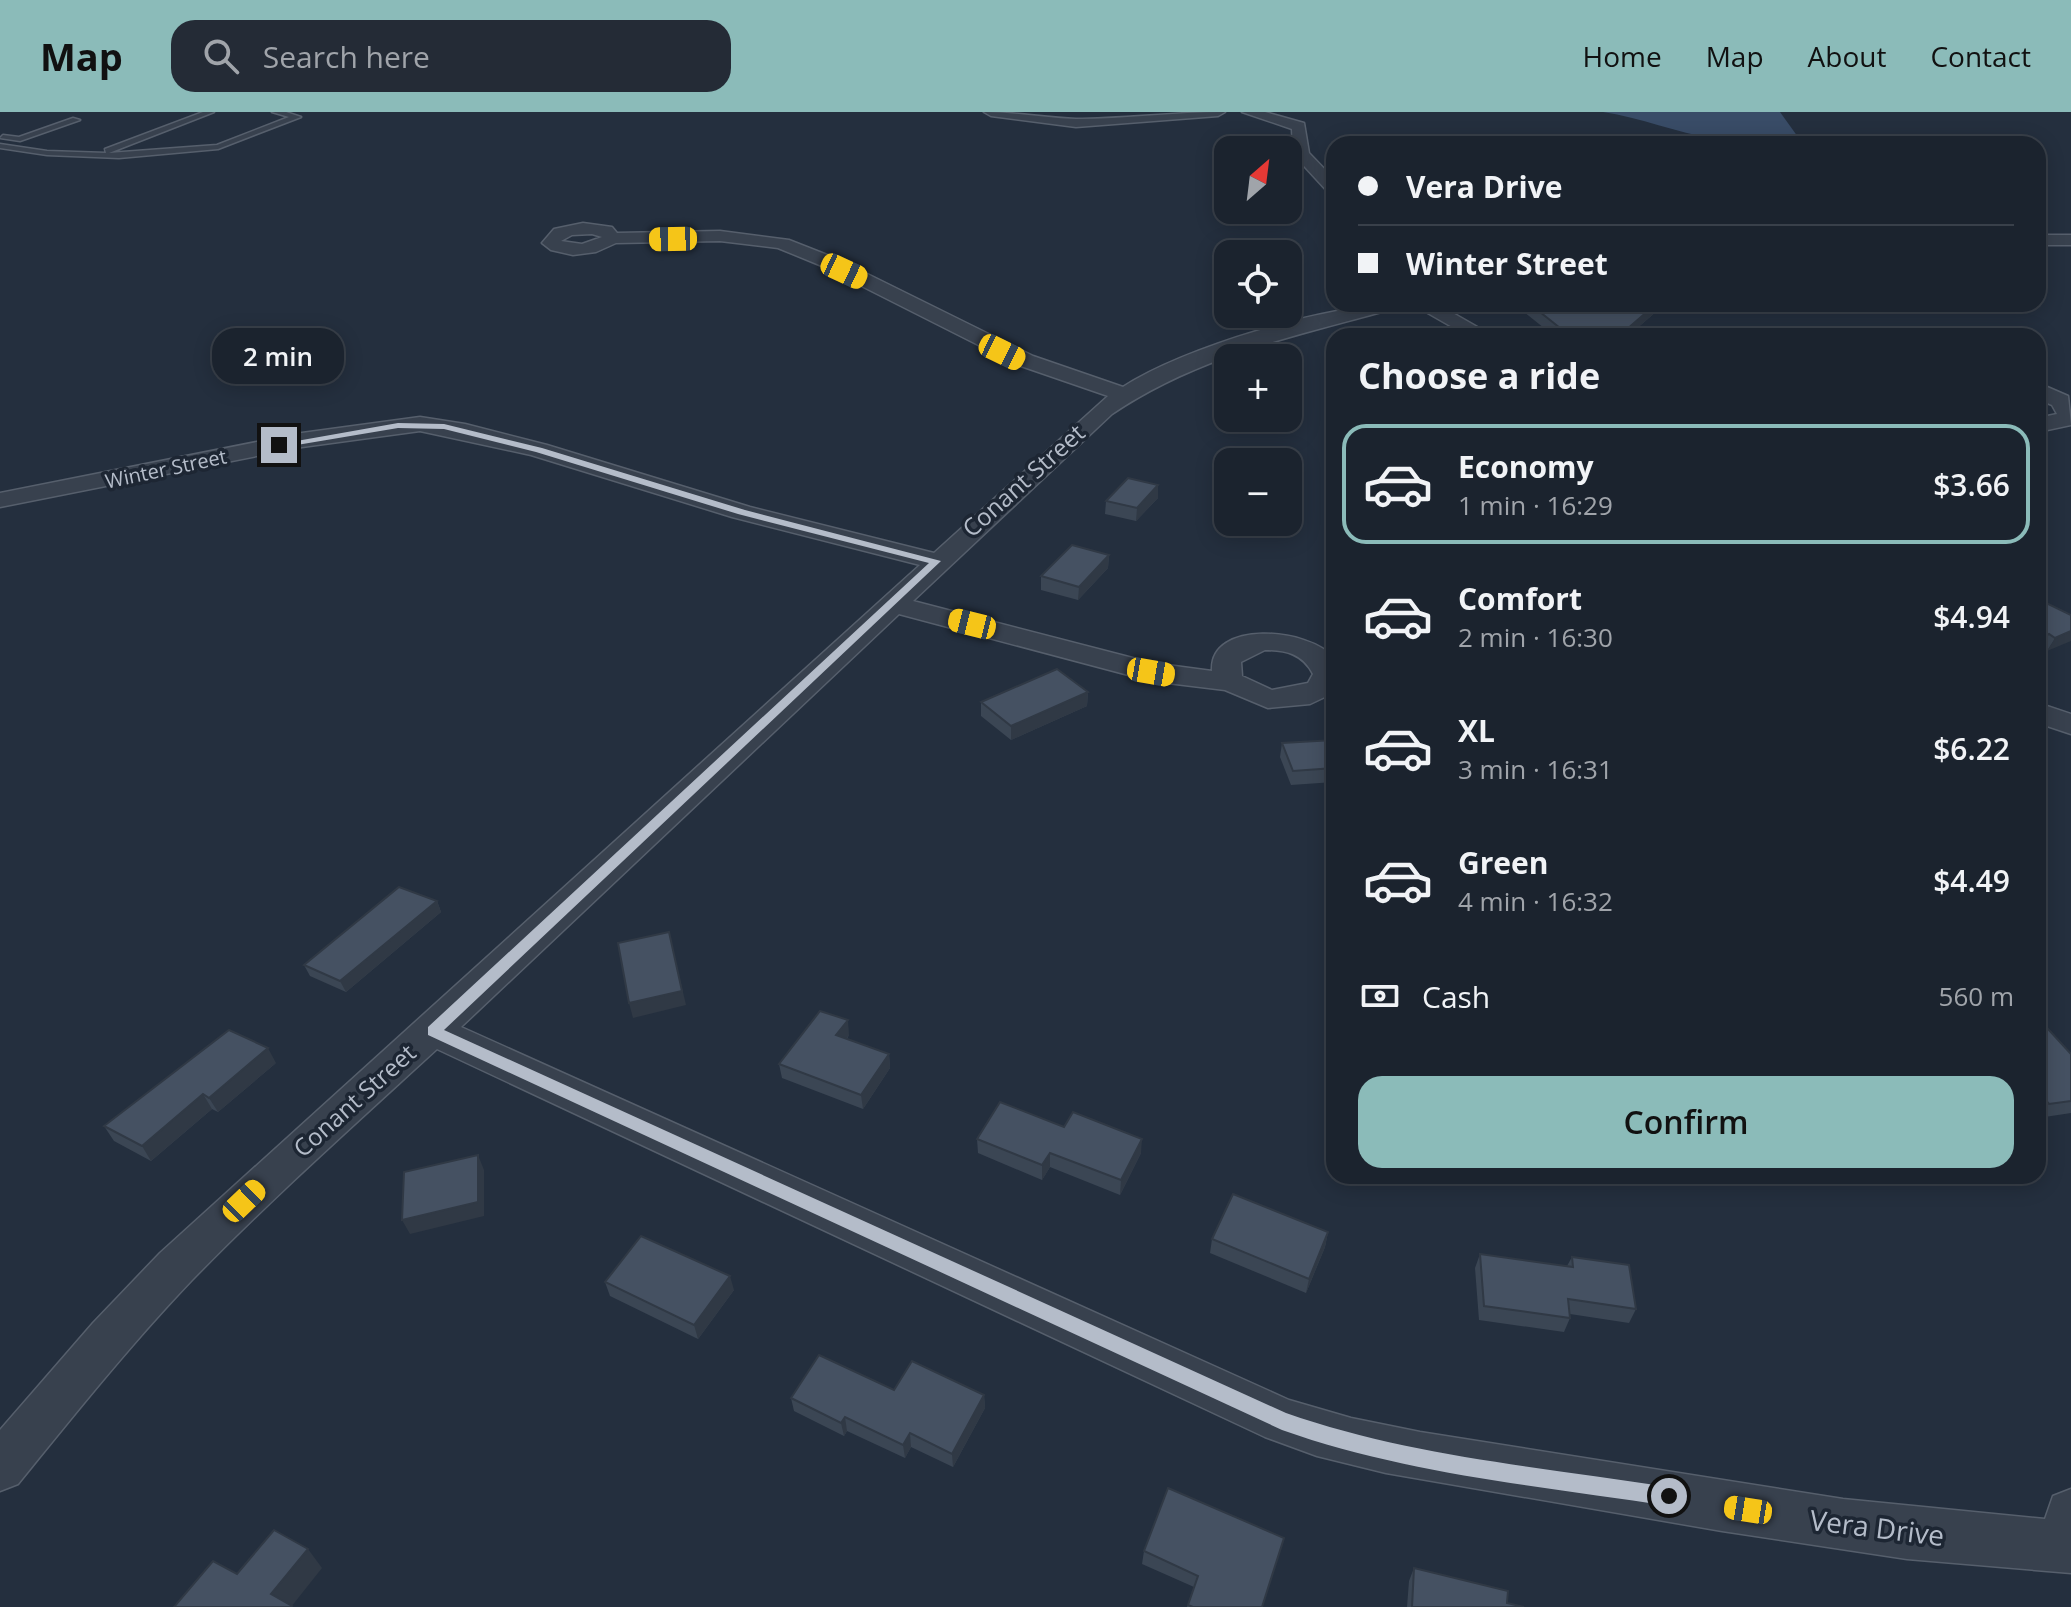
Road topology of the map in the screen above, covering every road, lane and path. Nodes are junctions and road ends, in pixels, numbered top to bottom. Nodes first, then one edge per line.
1 (210, 112) edge
2 (276, 112) edge
3 (991, 112) edge
4 (1218, 112) edge
5 (1249, 112) edge
6 (76, 120) dead end
7 (0, 136) edge
8 (0, 146) edge
9 (96, 155) junction
10 (1326, 180) edge
11 (612, 238) dead end
12 (2046, 240) edge
13 (2071, 240) edge
14 (1358, 312) edge
15 (1437, 312) edge
16 (1468, 328) edge
17 (1124, 394) junction
18 (2046, 394) edge
19 (2046, 423) edge
20 (0, 500) edge
21 (936, 561) junction
22 (892, 604) junction
23 (1232, 682) dead end
24 (2046, 715) edge
25 (2071, 725) edge
26 (433, 1031) junction
27 (0, 1467) edge
28 (2071, 1514) edge
29 (2071, 1538) edge
30 (2071, 1547) edge

1 - 9 lane
2 - 9 lane
3 - 4 street
5 - 10 street
6 - 7 lane
8 - 9 lane
11 - 17 street
12 - 13 street
14 - 17 street, Conant Street
15 - 16 street
17 - 21 street, Conant Street
18 - 19 street
20 - 21 street, Winter Street
21 - 22 street, Conant Street
22 - 23 street
22 - 26 street, Conant Street
24 - 25 street
26 - 27 street, Conant Street
26 - 30 street, Vera Drive
28 - 29 street

